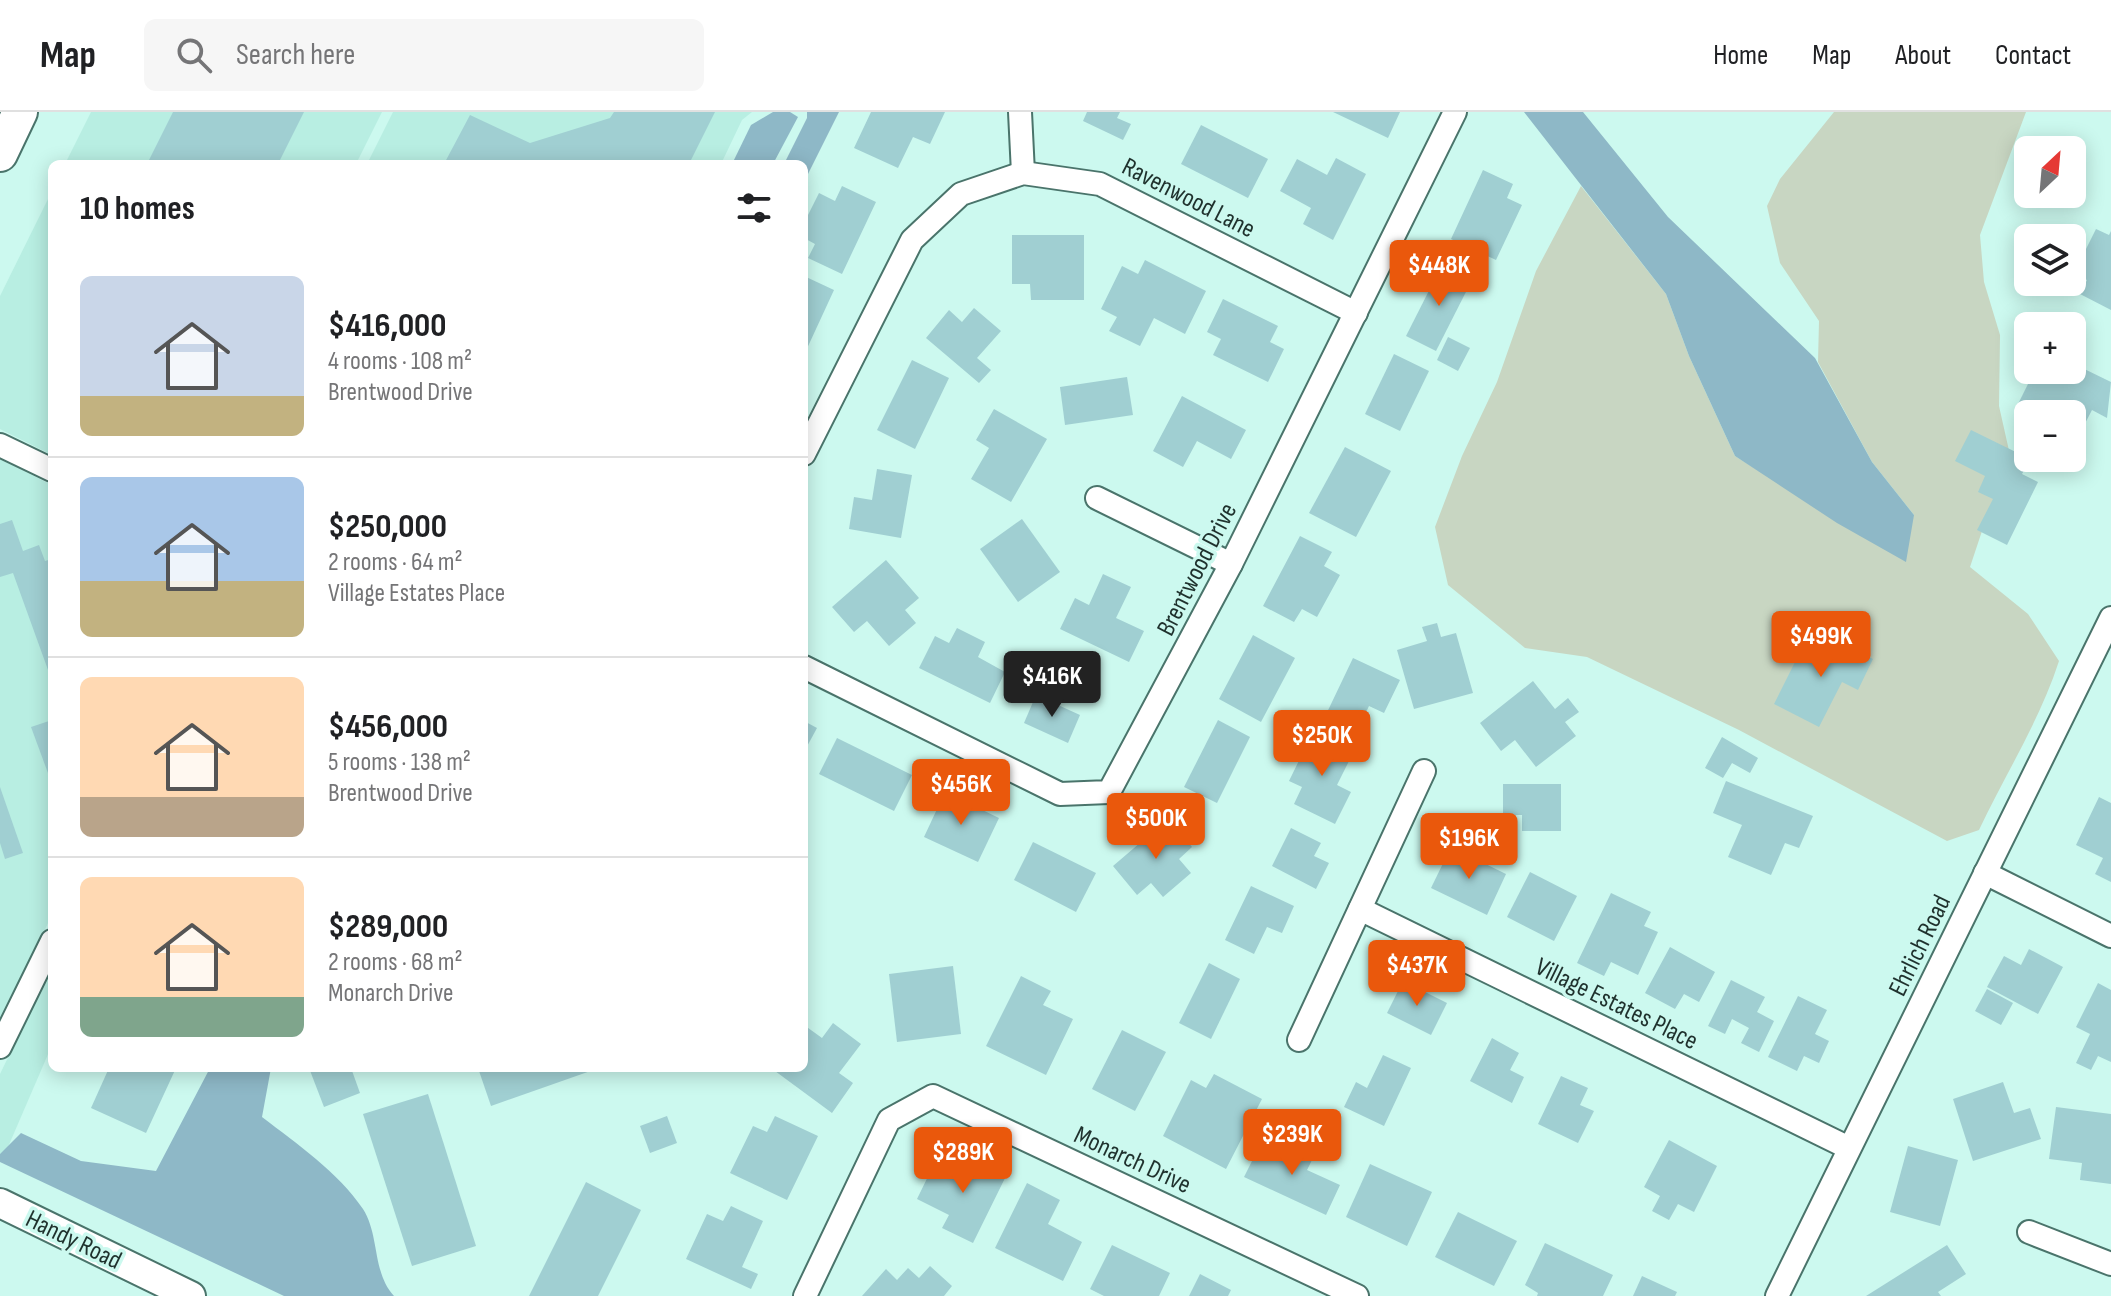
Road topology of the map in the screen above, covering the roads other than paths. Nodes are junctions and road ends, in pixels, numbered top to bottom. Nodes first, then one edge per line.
1 (20, 112) edge
2 (1020, 112) edge
3 (1455, 112) edge
4 (0, 154) edge
5 (1023, 173) junction
6 (1356, 313) junction
7 (0, 445) edge
8 (808, 446) edge
9 (48, 468) edge
10 (1097, 498) dead end
11 (1231, 564) junction
12 (2111, 618) edge
13 (808, 669) edge
14 (1424, 771) dead end
15 (1985, 873) junction
16 (1360, 909) junction
17 (2111, 936) edge
18 (48, 949) edge
19 (1299, 1040) dead end
20 (0, 1047) edge
21 (1849, 1148) junction
22 (0, 1203) edge
23 (2029, 1232) dead end
24 (2111, 1264) edge
25 (191, 1296) edge
26 (805, 1296) edge
27 (1357, 1296) edge
28 (1777, 1296) edge

1 - 4 main road
2 - 5 street
3 - 6 street, Brentwood Drive
5 - 6 street, Ravenwood Lane
5 - 8 street, Ravenwood Lane
6 - 11 street, Brentwood Drive
7 - 9 street
10 - 11 street
11 - 13 street, Brentwood Drive
12 - 15 street, Ehrlich Road
14 - 16 street
15 - 17 street
15 - 21 street, Ehrlich Road
16 - 19 street
16 - 21 street, Village Estates Place
18 - 20 street
21 - 28 street, Ehrlich Road
22 - 25 street, Handy Road
23 - 24 street
26 - 27 street, Monarch Drive

